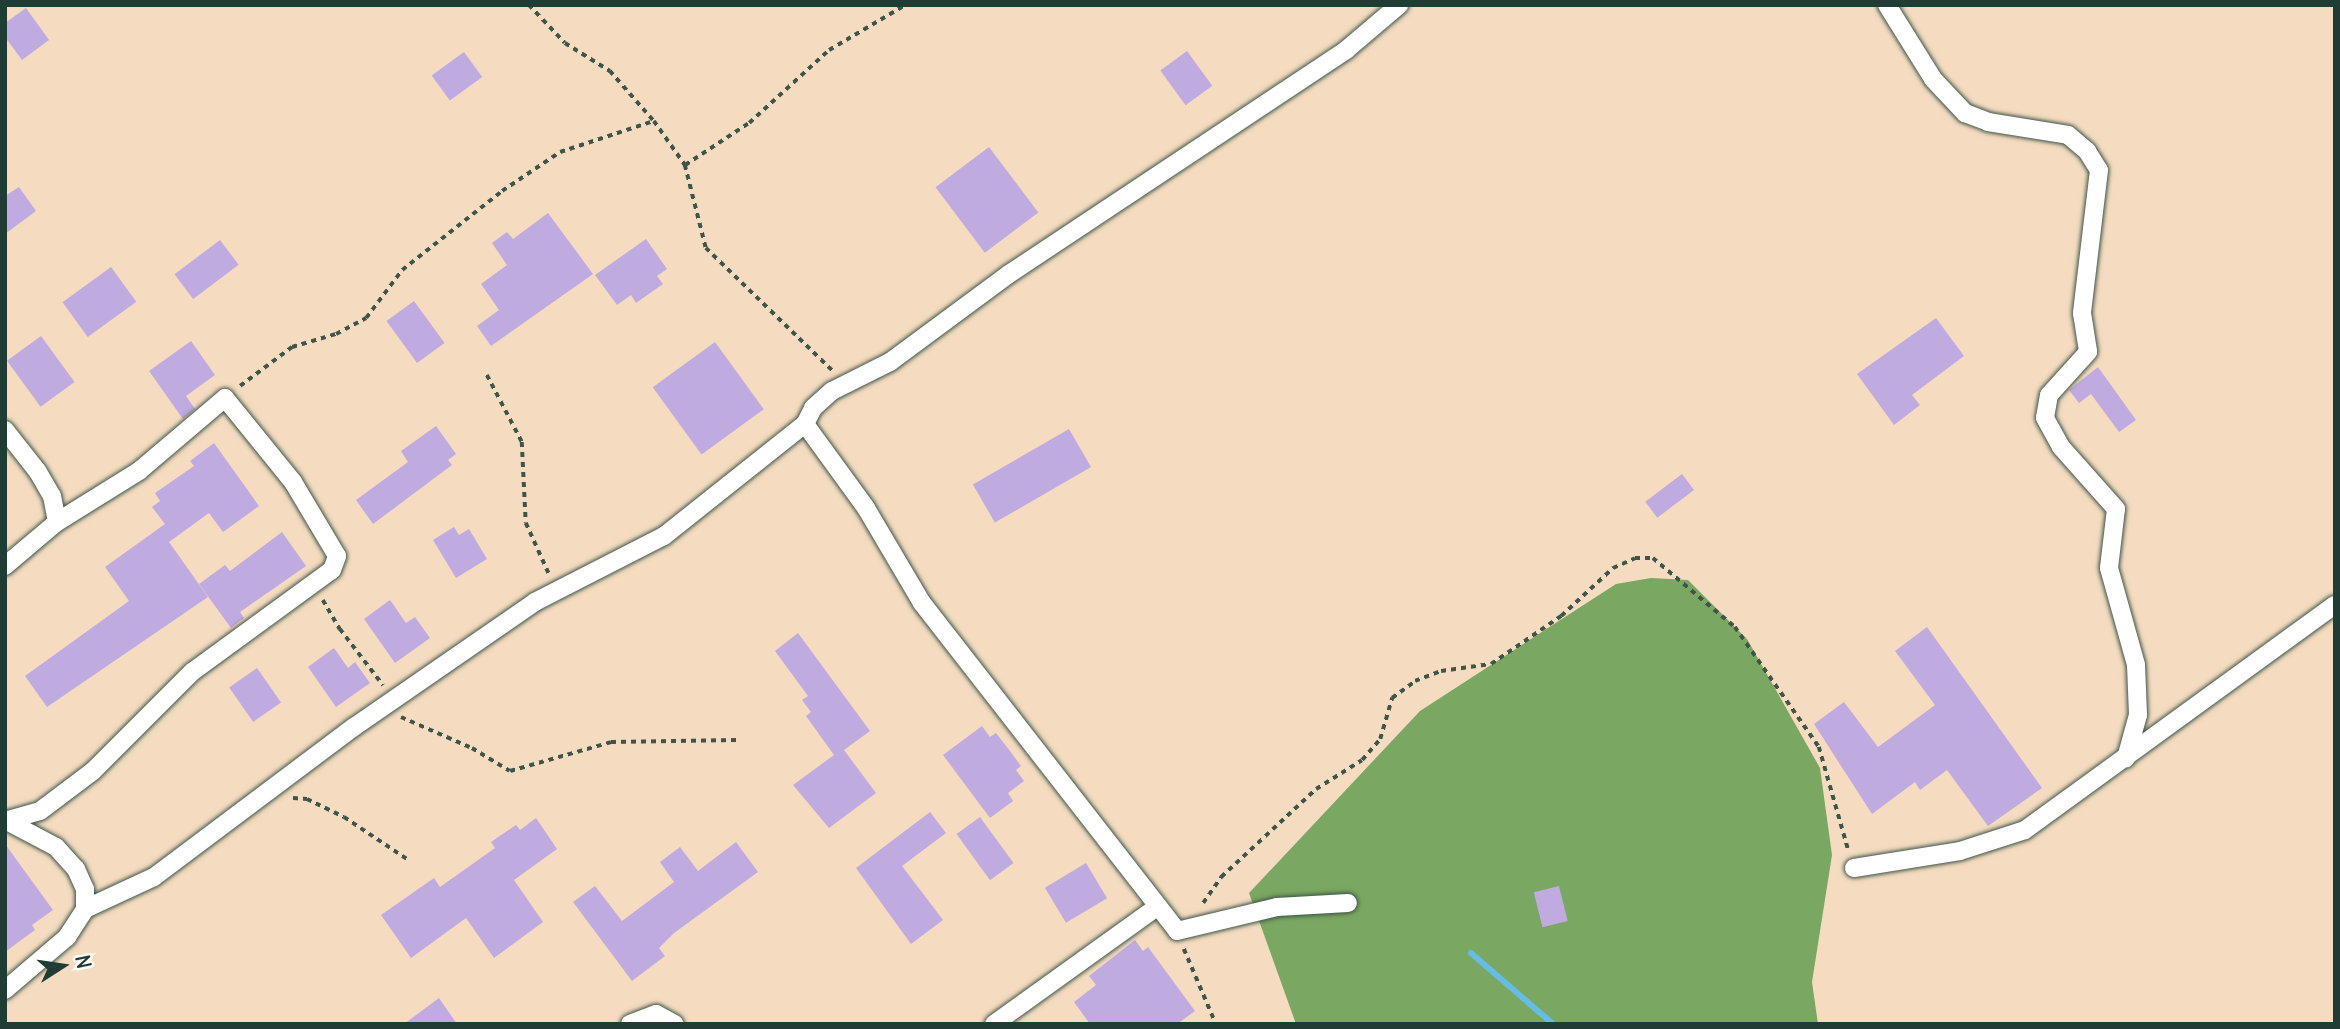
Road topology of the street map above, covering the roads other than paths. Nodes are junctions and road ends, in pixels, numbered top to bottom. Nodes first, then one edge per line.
1 (1399, 5) edge
2 (1887, 5) edge
3 (805, 424) junction
4 (5, 430) edge
5 (57, 522) junction
6 (5, 566) edge
7 (2335, 605) edge
8 (2126, 758) junction
9 (5, 820) edge
10 (1854, 868) road end
11 (1348, 903) dead end
12 (1157, 906) junction
13 (85, 909) junction
14 (5, 990) edge
15 (630, 1024) edge
16 (675, 1024) edge
17 (994, 1024) edge

1 - 3 street
2 - 8 street
3 - 12 street
3 - 13 street
4 - 5 street
5 - 6 street
5 - 9 street
7 - 8 street
8 - 10 street
9 - 13 street
11 - 12 street
12 - 17 street
13 - 14 street
15 - 16 street

